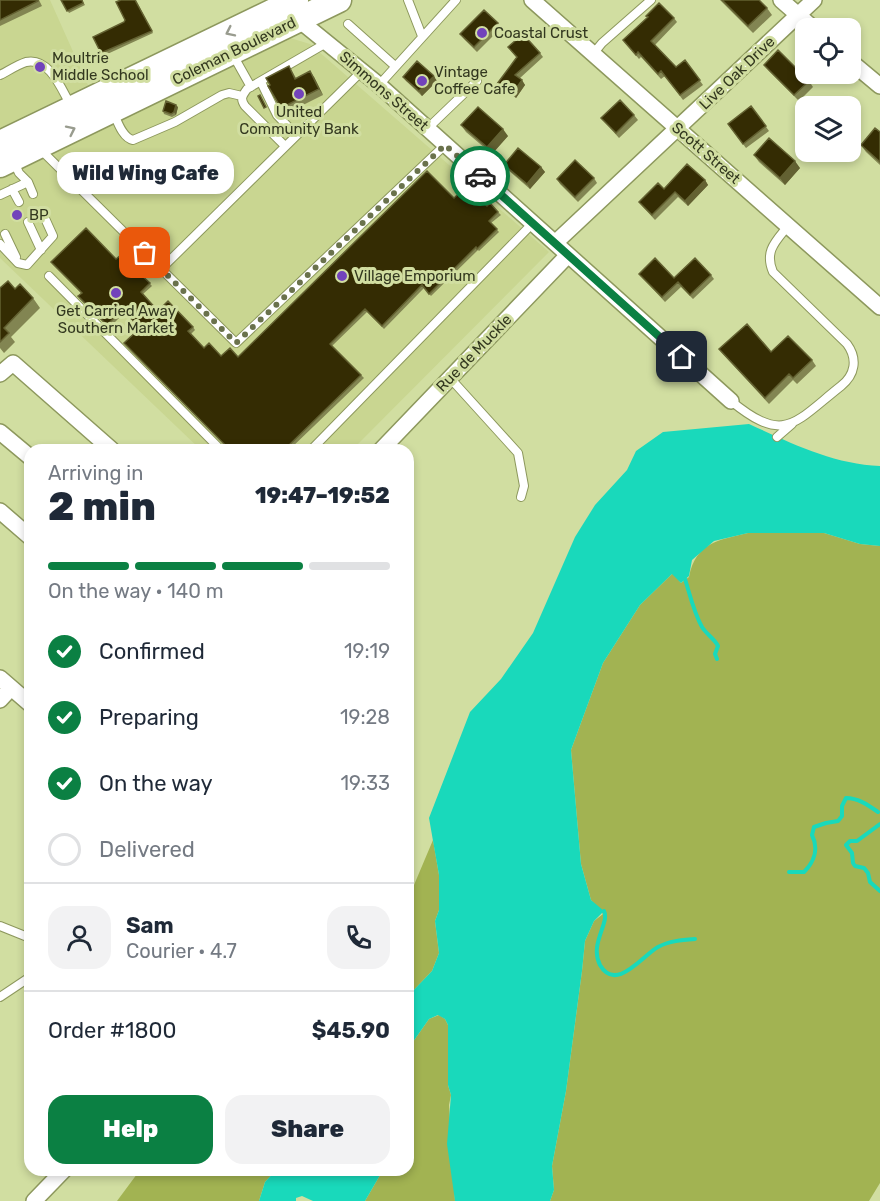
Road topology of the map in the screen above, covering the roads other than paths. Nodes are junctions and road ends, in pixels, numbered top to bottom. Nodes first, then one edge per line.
1 (339, 0) edge
2 (408, 0) edge
3 (456, 0) edge
4 (532, 0) edge
5 (651, 0) edge
6 (781, 0) edge
7 (814, 0) edge
8 (288, 7) edge
9 (798, 15) junction
10 (801, 18) edge
11 (348, 24) dead end
12 (422, 36) junction
13 (328, 42) junction
14 (231, 52) junction
15 (592, 55) junction
16 (394, 66) junction
17 (362, 70) junction
18 (861, 70) edge
19 (0, 75) edge
20 (477, 81) dead end
21 (261, 82) junction
22 (379, 85) junction
23 (880, 86) edge
24 (251, 87) junction
25 (242, 96) junction
26 (73, 108) junction
27 (112, 110) junction
28 (427, 129) junction
29 (679, 129) junction
30 (296, 135) junction
31 (445, 145) junction
32 (285, 146) junction
33 (37, 147) junction
34 (4, 156) edge
35 (28, 182) junction
36 (12, 189) junction
37 (33, 194) dead end
38 (0, 195) edge
39 (19, 202) dead end
40 (43, 214) dead end
41 (28, 222) dead end
42 (532, 224) junction
43 (788, 226) junction
44 (5, 234) dead end
45 (555, 243) junction
46 (0, 244) edge
47 (41, 250) junction
48 (568, 255) junction
49 (18, 263) junction
50 (161, 269) junction
51 (48, 276) dead end
52 (880, 307) edge
53 (0, 374) edge
54 (450, 378) junction
55 (731, 401) joint
56 (793, 423) junction
57 (0, 432) edge
58 (777, 437) dead end
59 (105, 444) edge
60 (215, 444) edge
61 (317, 444) edge
62 (387, 444) edge
63 (24, 452) edge
64 (521, 497) dead end
65 (0, 511) edge
66 (24, 532) edge
67 (5, 683) edge
68 (24, 699) edge
69 (0, 700) edge
70 (0, 926) edge
71 (24, 936) edge
72 (24, 981) edge
73 (0, 997) edge
74 (58, 1176) edge
75 (34, 1201) edge

1 - 8 main road, Coleman Boulevard
2 - 12 lane
3 - 12 lane
4 - 15 street, Scott Street
5 - 15 lane
6 - 9 street
7 - 9 street, Live Oak Drive
8 - 13 street, Simmons Street
8 - 14 main road, Coleman Boulevard
8 -> 26 main road, Coleman Boulevard
9 - 10 street
9 - 29 street, Live Oak Drive
11 - 16 lane
12 - 16 lane
13 - 17 street, Simmons Street
13 - 21 lane
14 - 24 lane
14 - 27 main road, Coleman Boulevard
15 - 29 street, Scott Street
16 - 22 lane
17 - 22 street, Simmons Street
17 - 30 lane
18 - 23 street
19 - 26 lane
20 - 28 lane
21 - 24 lane
21 - 30 lane
22 - 28 street, Simmons Street
24 - 25 lane
25 - 27 lane
25 - 32 lane
26 - 34 main road, Coleman Boulevard
33 -> 27 main road, Coleman Boulevard
28 - 31 street, Simmons Street
29 - 43 street, Scott Street
29 - 45 street, Live Oak Drive
30 - 32 lane
31 - 42 street, Simmons Street
31 - 50 lane
32 - 50 lane
33 - 34 main road, Coleman Boulevard
33 - 50 lane
34 - 35 lane
35 - 36 lane
35 - 37 lane
36 - 38 lane
36 - 39 lane
40 - 47 lane
41 - 47 lane
42 - 45 street, Simmons Street
42 - 61 lane
43 - 52 street, Scott Street
43 - 56 lane
44 - 49 lane
45 - 48 street, Simmons Street
46 - 49 lane
47 - 49 lane
48 - 54 street, Rue de Muckle
48 - 55 street, Simmons Street
51 - 60 lane
53 - 59 street
54 - 62 street, Rue de Muckle
54 - 64 lane
55 - 56 lane
56 - 58 lane
57 - 63 street
65 - 66 street
67 - 68 street
67 - 69 street
70 - 71 lane
72 - 73 lane
74 - 75 street

